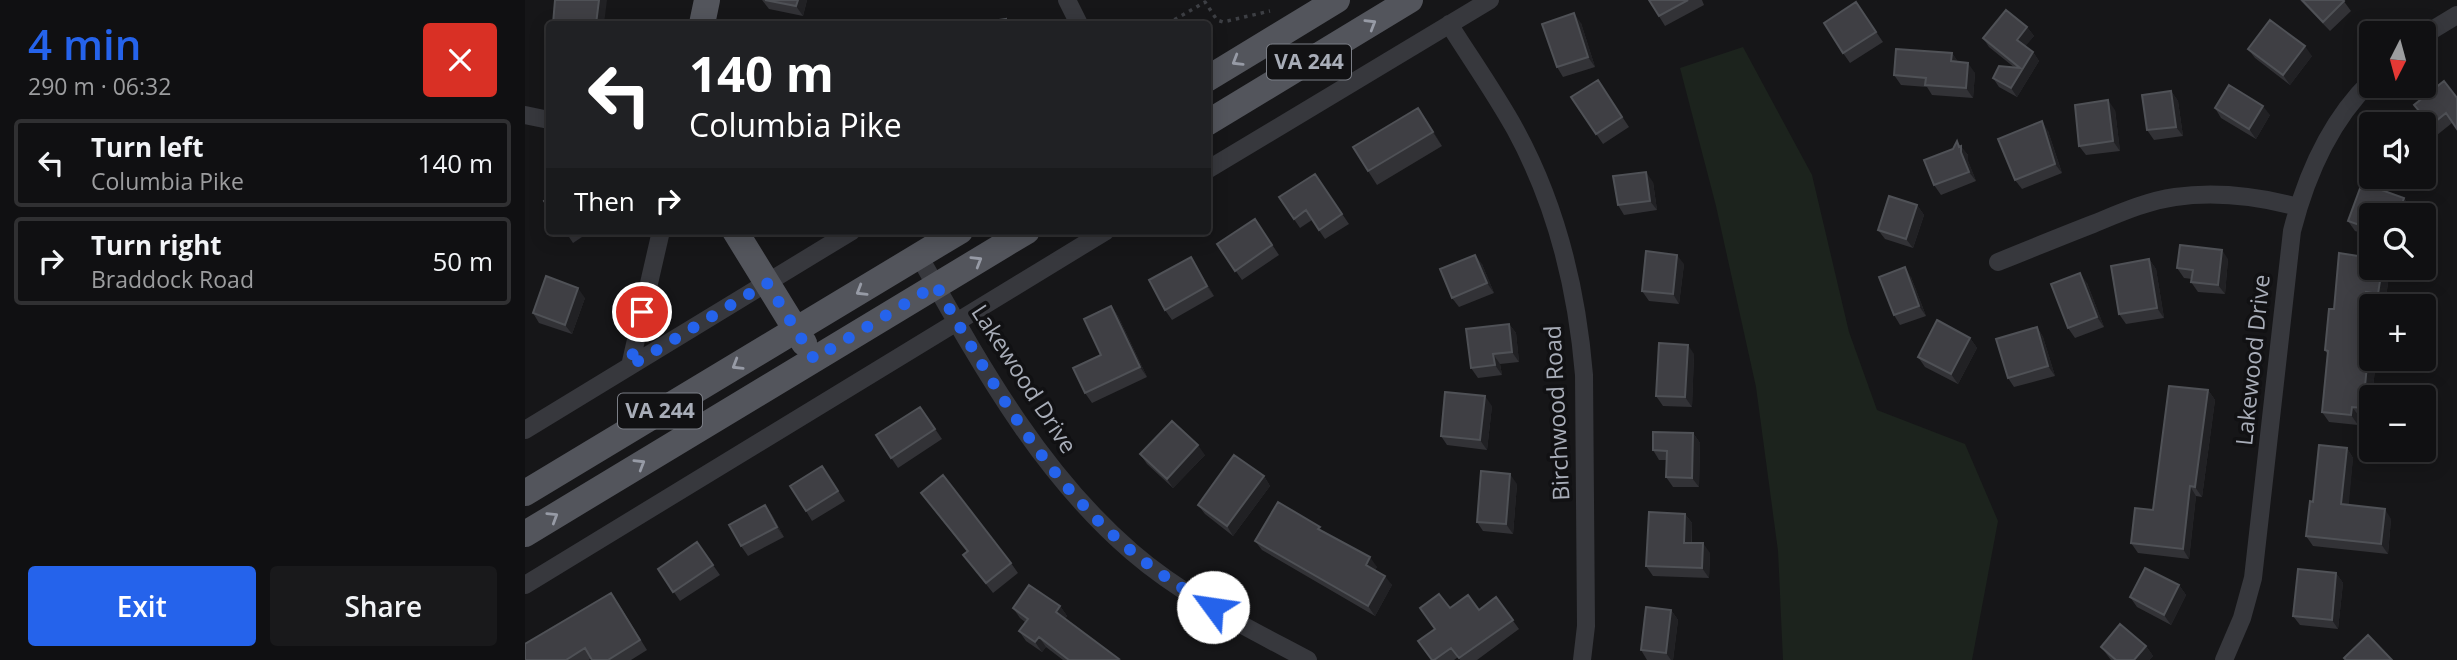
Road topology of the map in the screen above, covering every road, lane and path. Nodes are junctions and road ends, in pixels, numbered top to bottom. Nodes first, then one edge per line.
1 (707, 0) edge
2 (1067, 0) edge
3 (1337, 0) edge
4 (1410, 0) edge
5 (1490, 0) edge
6 (1277, 8) dead end
7 (2457, 15) edge
8 (703, 21) edge
9 (1078, 21) edge
10 (1172, 21) edge
11 (1449, 24) junction
12 (2436, 28) edge
13 (1211, 77) edge
14 (2359, 96) edge
15 (525, 115) edge
16 (546, 119) edge
17 (1211, 121) edge
18 (1211, 168) edge
19 (2298, 207) junction
20 (659, 235) edge
21 (737, 235) edge
22 (845, 235) edge
23 (953, 235) edge
24 (1020, 235) edge
25 (1099, 235) edge
26 (919, 256) junction
27 (1998, 261) dead end
28 (767, 283) junction
29 (936, 285) junction
30 (957, 322) junction
31 (796, 330) junction
32 (814, 359) junction
33 (630, 366) junction
34 (525, 430) edge
35 (525, 493) edge
36 (525, 534) edge
37 (525, 585) edge
38 (2228, 659) edge
39 (1308, 660) edge
40 (1582, 660) edge

1 - 8 main road
2 - 9 street
3 -> 13 main road, VA 244
17 -> 4 main road, VA 244
5 - 11 street
6 - 10 path
7 - 12 street
11 - 18 street
11 - 40 street, Birchwood Road
14 - 19 street, Lakewood Drive
15 - 16 street
19 - 27 street
19 - 38 street, Lakewood Drive
20 - 33 street
21 - 28 main road
22 - 28 street
23 - 26 main road, VA 244
29 -> 24 main road, VA 244
25 - 30 street
26 - 29 street, Lakewood Drive
26 -> 31 main road, VA 244
28 - 31 main road
28 - 33 street
29 - 30 street, Lakewood Drive
29 - 32 main road, VA 244
30 - 37 street
30 - 39 street, Lakewood Drive
31 - 32 main road
31 -> 35 main road, VA 244
36 -> 32 main road, VA 244
33 - 34 street

